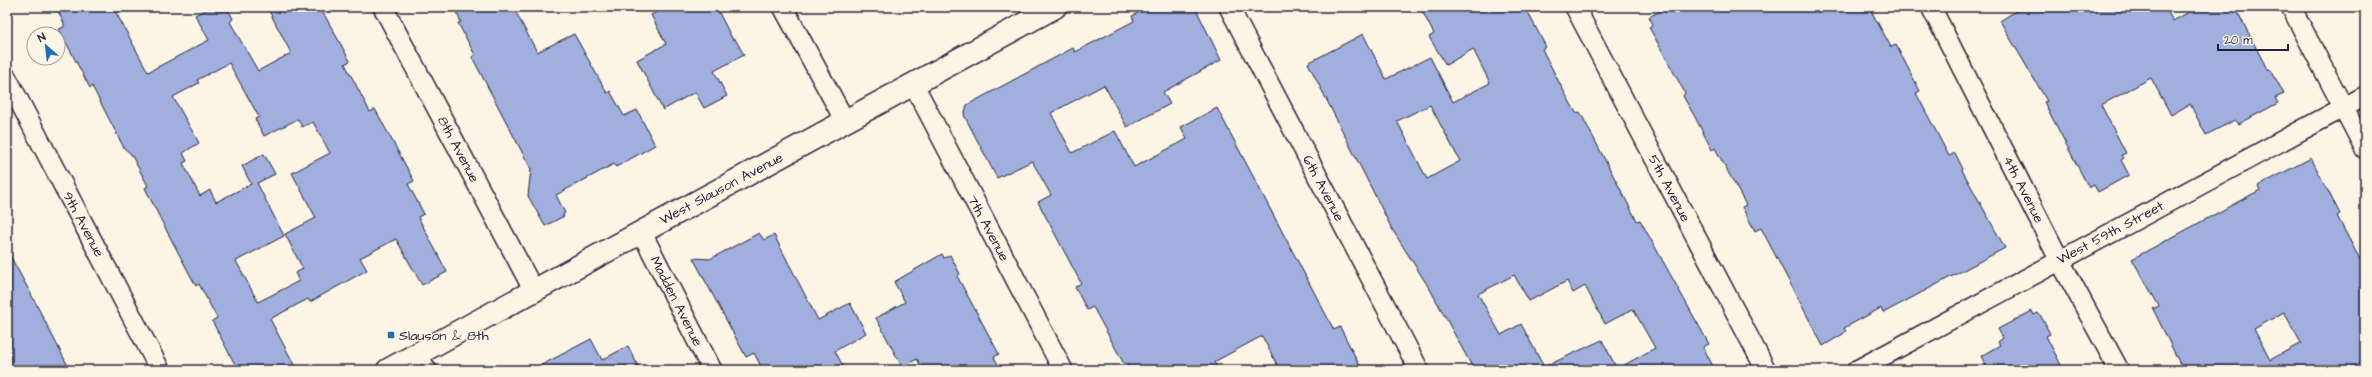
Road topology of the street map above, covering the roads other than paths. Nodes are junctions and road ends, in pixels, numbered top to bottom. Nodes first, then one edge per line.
1 (383, 7) edge
2 (783, 7) edge
3 (1055, 7) edge
4 (1229, 7) edge
5 (1575, 7) edge
6 (1931, 7) edge
7 (2291, 7) edge
8 (7, 78) edge
9 (914, 85) junction
10 (2365, 96) edge
11 (2343, 107) junction
12 (845, 122) junction
13 (2365, 149) edge
14 (641, 231) junction
15 (2059, 259) junction
16 (534, 291) junction
17 (427, 361) edge
18 (160, 370) edge
19 (388, 370) edge
20 (712, 370) edge
21 (1063, 370) edge
22 (1419, 370) edge
23 (1766, 370) edge
24 (1857, 370) edge
25 (2119, 370) edge

1 - 16 street, 8th Avenue
2 - 12 street
3 - 9 main road, West Slauson Avenue
4 - 22 street, 6th Avenue
5 - 23 street, 5th Avenue
6 - 15 street, 4th Avenue
7 - 11 street
8 - 18 street, 9th Avenue
9 - 12 main road, West Slauson Avenue
9 - 21 street, 7th Avenue
10 - 11 street, West 59th Street
11 - 13 street
11 - 15 street, West 59th Street
12 - 14 main road, West Slauson Avenue
14 - 16 main road, West Slauson Avenue
14 - 20 street, Madden Avenue
15 - 24 street, West 59th Street
15 - 25 street, 4th Avenue
16 - 17 main road, West Slauson Avenue
17 - 19 main road, West Slauson Avenue

